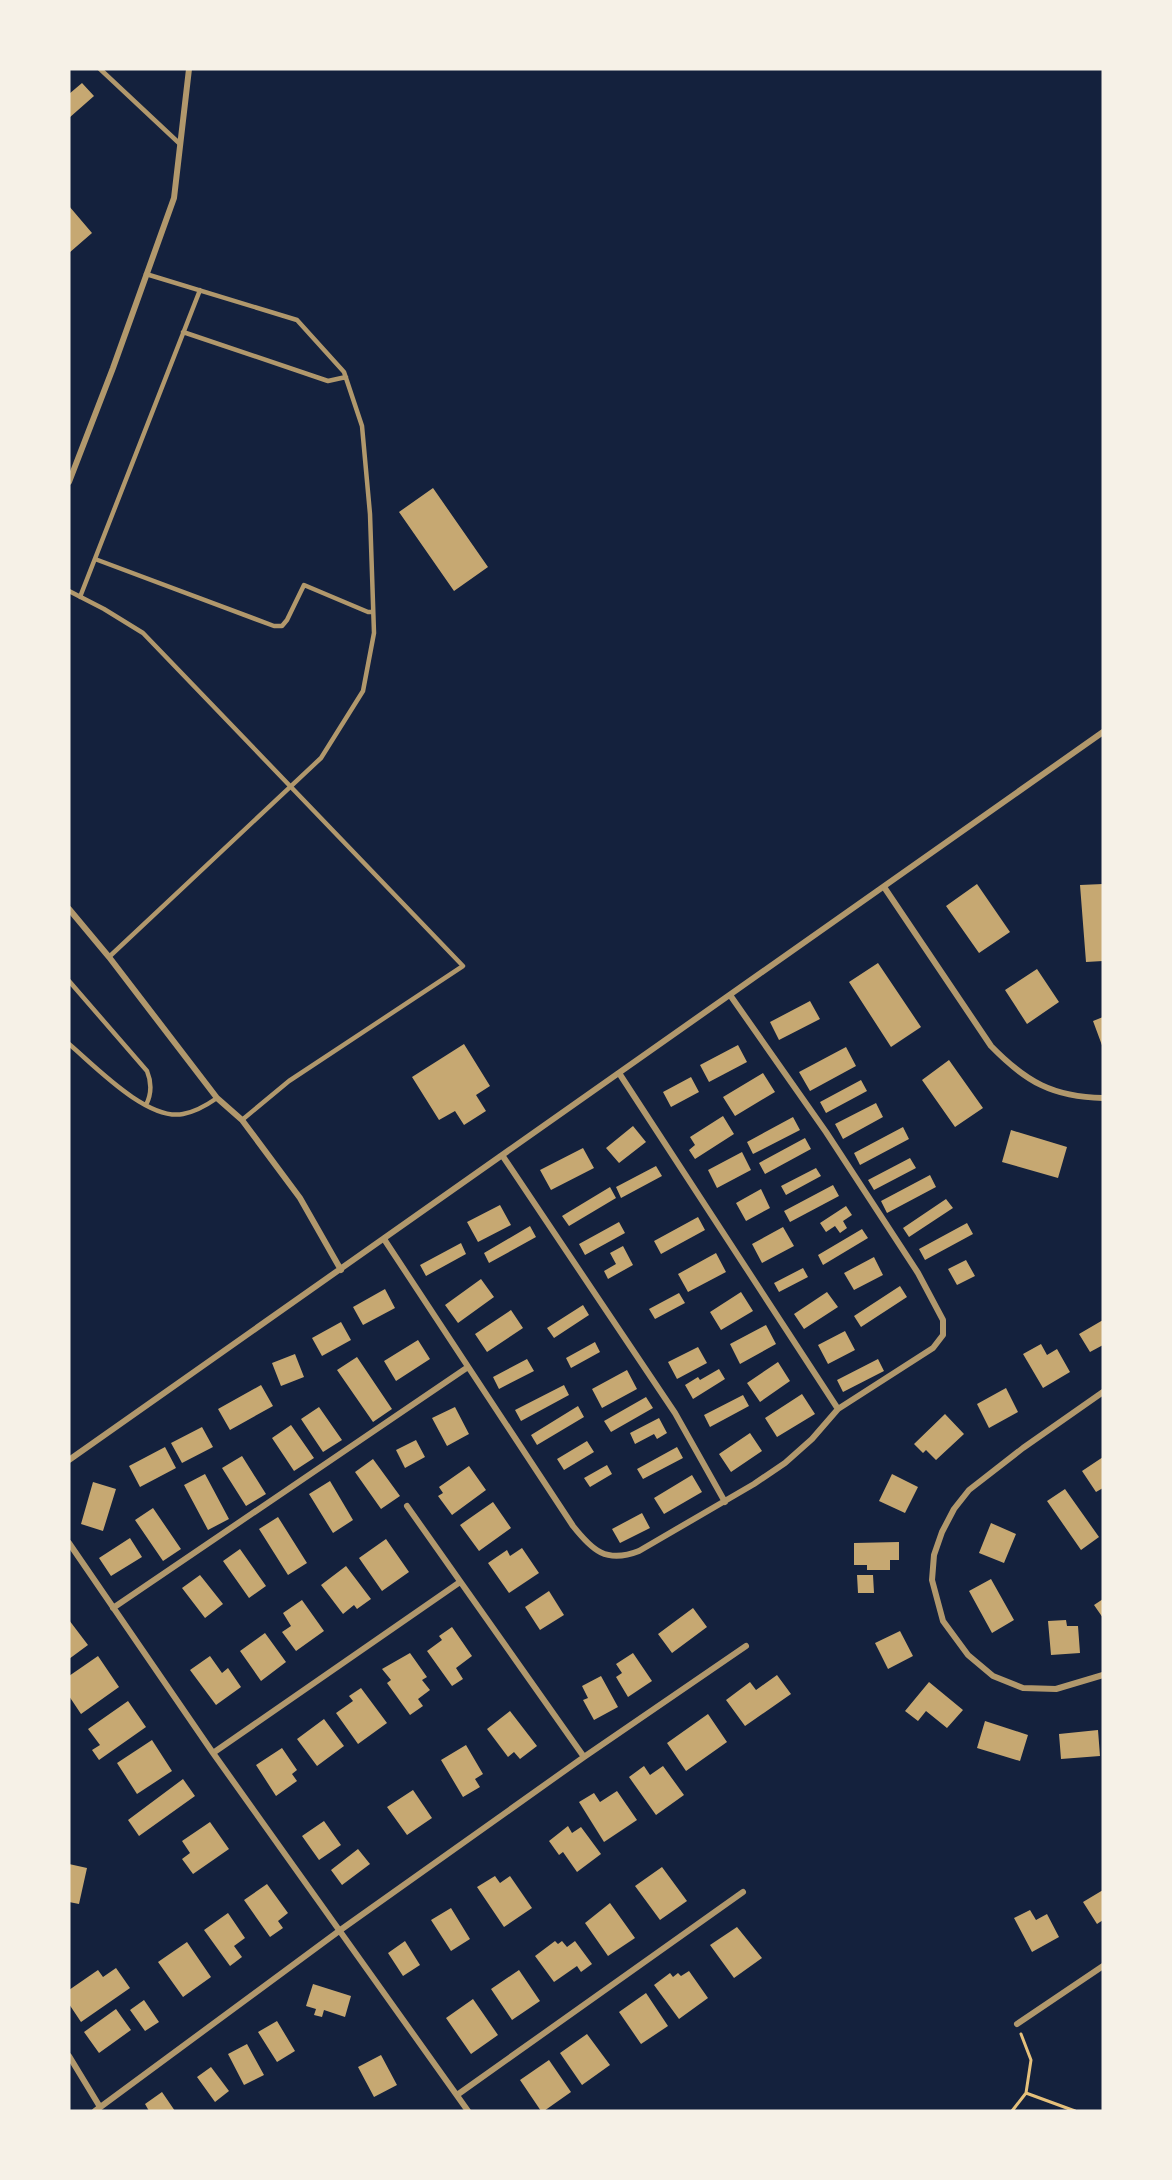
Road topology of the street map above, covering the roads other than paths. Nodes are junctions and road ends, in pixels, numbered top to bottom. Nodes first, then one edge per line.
1 (100, 69) edge
2 (189, 69) edge
3 (180, 144) junction
4 (146, 274) junction
5 (200, 290) junction
6 (183, 332) junction
7 (346, 377) junction
8 (69, 482) edge
9 (95, 559) junction
10 (69, 591) edge
11 (80, 597) junction
12 (373, 612) junction
13 (1103, 732) edge
14 (292, 787) junction
15 (884, 887) junction
16 (69, 909) edge
17 (109, 957) junction
18 (69, 981) edge
19 (730, 995) junction
20 (69, 1044) edge
21 (619, 1073) junction
22 (217, 1098) junction
23 (1103, 1098) edge
24 (147, 1105) junction
25 (242, 1119) junction
26 (502, 1155) junction
27 (384, 1239) junction
28 (341, 1270) junction
29 (468, 1366) junction
30 (1103, 1392) edge
31 (837, 1409) junction
32 (69, 1460) edge
33 (725, 1502) junction
34 (407, 1506) dead end
35 (69, 1543) edge
36 (460, 1582) junction
37 (113, 1608) junction
38 (746, 1646) dead end
39 (1103, 1675) edge
40 (213, 1753) junction
41 (584, 1757) junction
42 (743, 1892) dead end
43 (339, 1931) junction
44 (1103, 1966) edge
45 (1017, 2024) road end
46 (69, 2056) edge
47 (457, 2095) junction
48 (98, 2109) edge
49 (468, 2111) edge

1 - 3 lane
2 - 3 street
3 - 4 street
4 - 5 lane
4 - 8 street
5 - 6 lane
5 - 7 lane
6 - 7 lane
6 - 9 lane
7 - 12 lane
9 - 11 lane
9 - 12 lane
10 - 11 lane
11 - 14 lane
12 - 14 lane
13 - 15 street
14 - 17 lane
14 - 25 lane
15 - 19 street
15 - 23 street
16 - 17 street
17 - 22 street
18 - 24 lane
19 - 21 street
19 - 31 street
20 - 24 lane
21 - 26 street
21 - 31 street
22 - 24 lane
22 - 25 street
25 - 28 street
26 - 27 street
26 - 33 street
27 - 28 street
27 - 29 street
28 - 32 street
29 - 33 street
29 - 37 street
30 - 39 street
31 - 33 street
34 - 36 street
35 - 37 street
36 - 40 street
36 - 41 street
37 - 40 street
38 - 41 street
40 - 43 street
41 - 43 street
42 - 47 street
43 - 47 street
43 - 48 street
44 - 45 street
46 - 48 street
47 - 49 street

